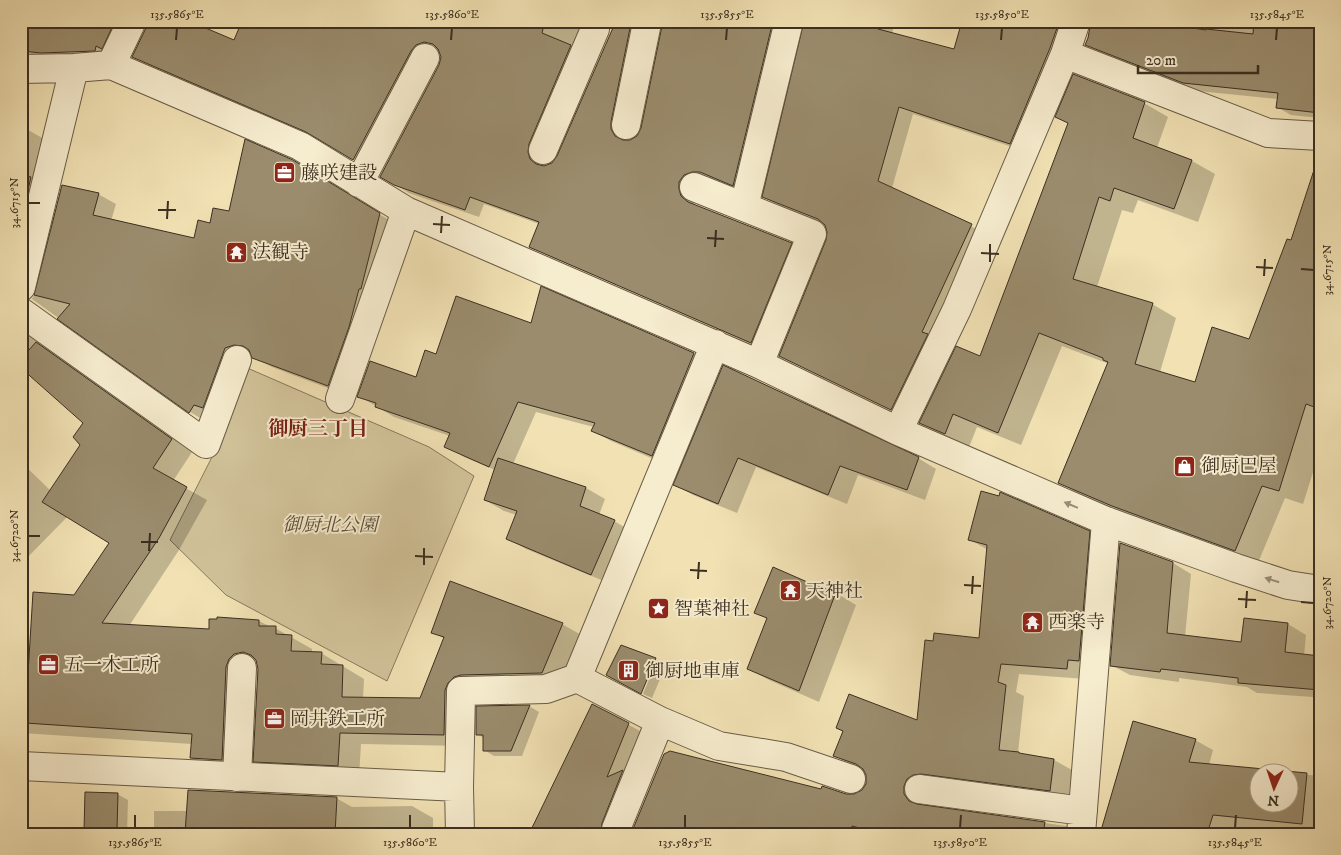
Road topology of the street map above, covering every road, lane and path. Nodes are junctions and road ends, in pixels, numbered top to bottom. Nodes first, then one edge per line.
1 (132, 21) edge
2 (644, 21) edge
3 (789, 21) edge
4 (1076, 21) edge
5 (591, 24) edge
6 (1065, 54) junction
7 (425, 58) dead end
8 (111, 64) junction
9 (74, 68) junction
10 (21, 69) edge
11 (626, 126) dead end
12 (1320, 136) edge
13 (543, 150) dead end
14 (359, 183) junction
15 (694, 187) dead end
16 (744, 207) junction
17 (406, 211) junction
18 (21, 287) edge
19 (21, 312) edge
20 (714, 344) junction
21 (237, 360) dead end
22 (759, 364) junction
23 (340, 399) dead end
24 (898, 431) junction
25 (1106, 521) junction
26 (1320, 590) edge
27 (242, 668) dead end
28 (577, 678) junction
29 (660, 721) junction
30 (21, 766) edge
31 (237, 777) junction
32 (851, 778) dead end
33 (459, 787) junction
34 (920, 789) dead end
35 (1082, 822) edge
36 (460, 834) edge
37 (618, 834) edge

1 - 8 street
2 - 11 street
3 - 16 street
4 - 6 street
5 - 13 street
6 - 12 street
6 - 24 street
7 - 14 street
8 - 9 street
8 - 14 street
9 - 10 street
9 - 18 street
14 - 17 street
15 - 16 street
16 - 22 street
17 - 20 street
17 - 23 street
19 - 21 street
20 - 22 street
20 - 28 street
22 - 24 street
25 -> 24 street
26 -> 25 street
25 - 35 street
27 - 31 street
28 - 29 street
28 - 33 street
29 - 32 street
29 - 37 street
30 - 31 street
31 - 33 street
33 - 36 street
34 - 35 street

